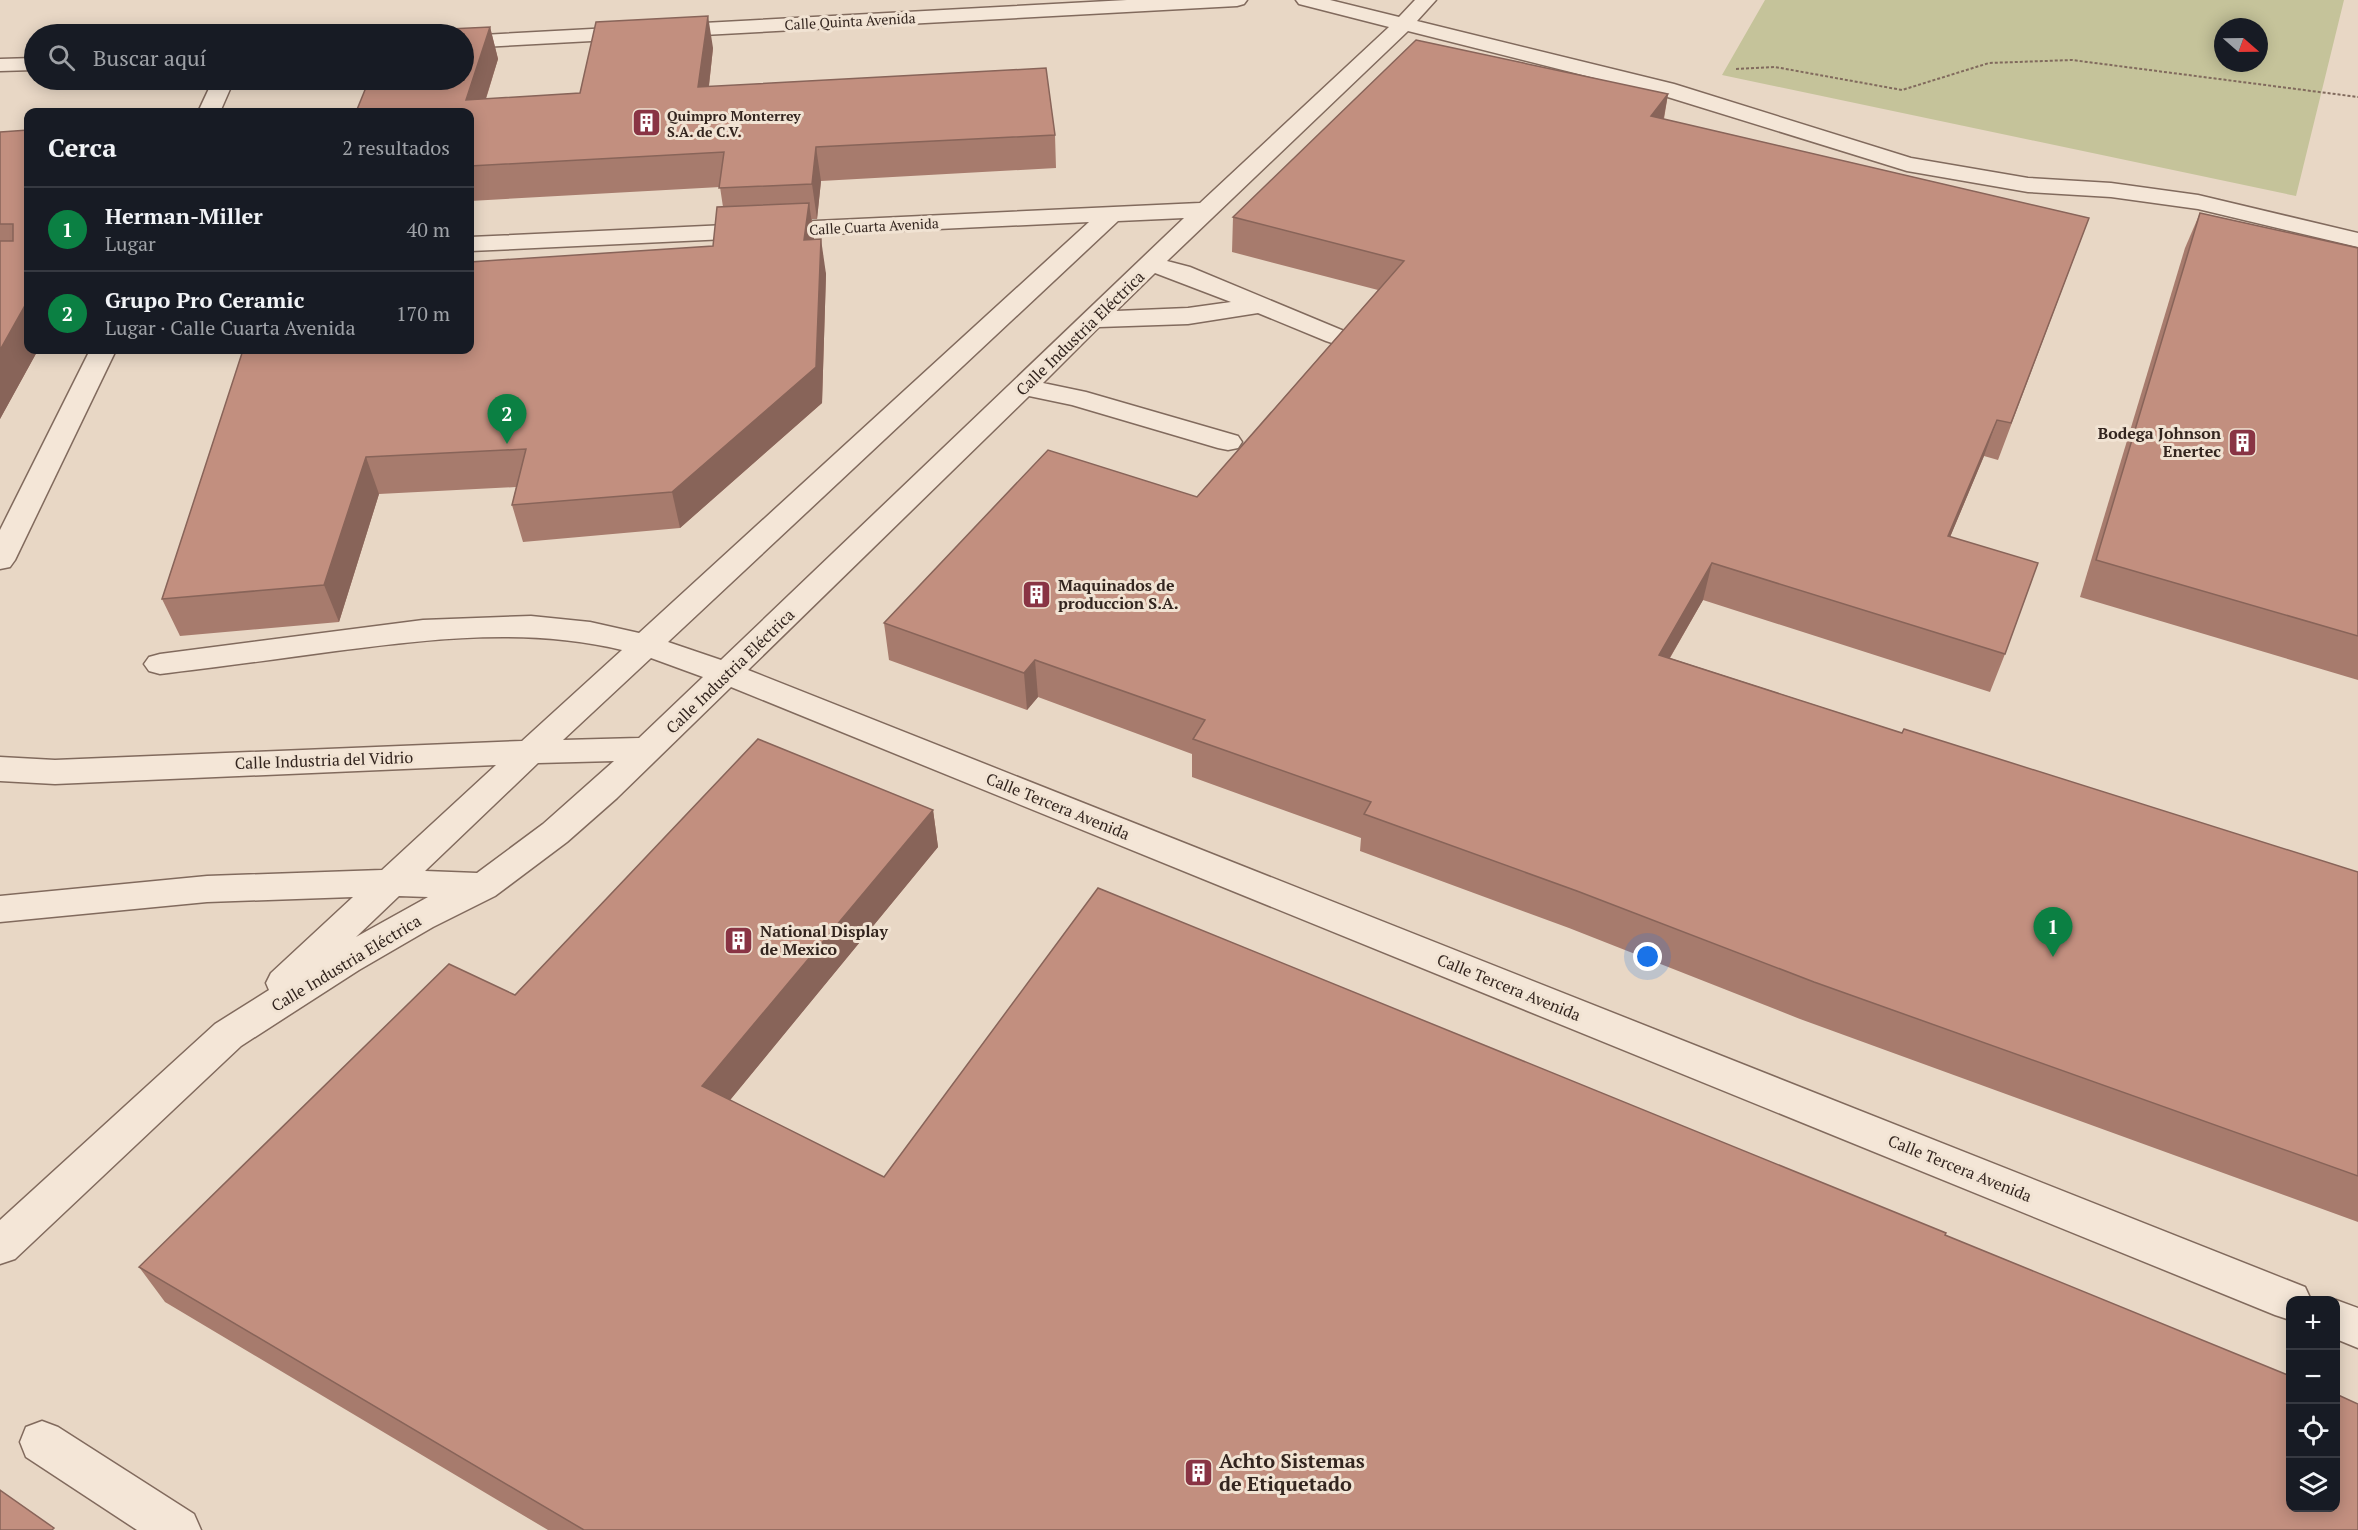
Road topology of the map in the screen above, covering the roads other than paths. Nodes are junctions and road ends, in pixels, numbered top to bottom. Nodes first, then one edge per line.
1 (1237, 0) edge
2 (1306, 0) edge
3 (1426, 0) edge
4 (1404, 24) junction
5 (474, 41) edge
6 (24, 64) edge
7 (0, 65) edge
8 (219, 90) edge
9 (211, 108) edge
10 (1206, 210) junction
11 (1111, 215) junction
12 (2358, 240) edge
13 (474, 244) edge
14 (1152, 264) junction
15 (1261, 305) junction
16 (1093, 320) junction
17 (1335, 336) edge
18 (101, 354) edge
19 (1024, 387) junction
20 (1228, 442) dead end
21 (0, 560) edge
22 (645, 645) junction
23 (160, 664) dead end
24 (728, 674) junction
25 (649, 749) junction
26 (530, 752) junction
27 (0, 769) edge
28 (389, 883) junction
29 (483, 887) junction
30 (0, 909) edge
31 (228, 1035) junction
32 (0, 1246) edge
33 (2286, 1298) edge
34 (2340, 1320) edge
35 (2358, 1328) edge
36 (42, 1442) dead end
37 (178, 1530) edge

1 - 5 street, Calle Quinta Avenida
2 - 4 street
3 - 4 street, Calle Industria Eléctrica
4 - 10 street, Calle Industria Eléctrica
4 - 12 street
6 - 7 street
8 - 9 street
10 - 11 street, Calle Cuarta Avenida
10 - 14 street, Calle Industria Eléctrica
11 - 13 street, Calle Cuarta Avenida
11 - 22 street
14 - 15 street
14 - 16 street, Calle Industria Eléctrica
15 - 16 street
15 - 17 street
16 - 19 street, Calle Industria Eléctrica
18 - 21 street
19 - 20 street
19 - 24 street, Calle Industria Eléctrica
22 - 23 street, Calle Tercera Avenida
22 - 24 street, Calle Tercera Avenida
22 - 26 street
24 - 25 street, Calle Industria Eléctrica
24 - 33 street, Calle Tercera Avenida
25 - 26 street, Calle Industria del Vidrio
25 - 29 street, Calle Industria Eléctrica
26 - 27 street, Calle Industria del Vidrio
26 - 28 street
28 - 29 street
28 - 30 street
28 - 31 street
29 - 31 street, Calle Industria Eléctrica
31 - 32 street, Calle Industria Eléctrica
34 - 35 street
36 - 37 street

